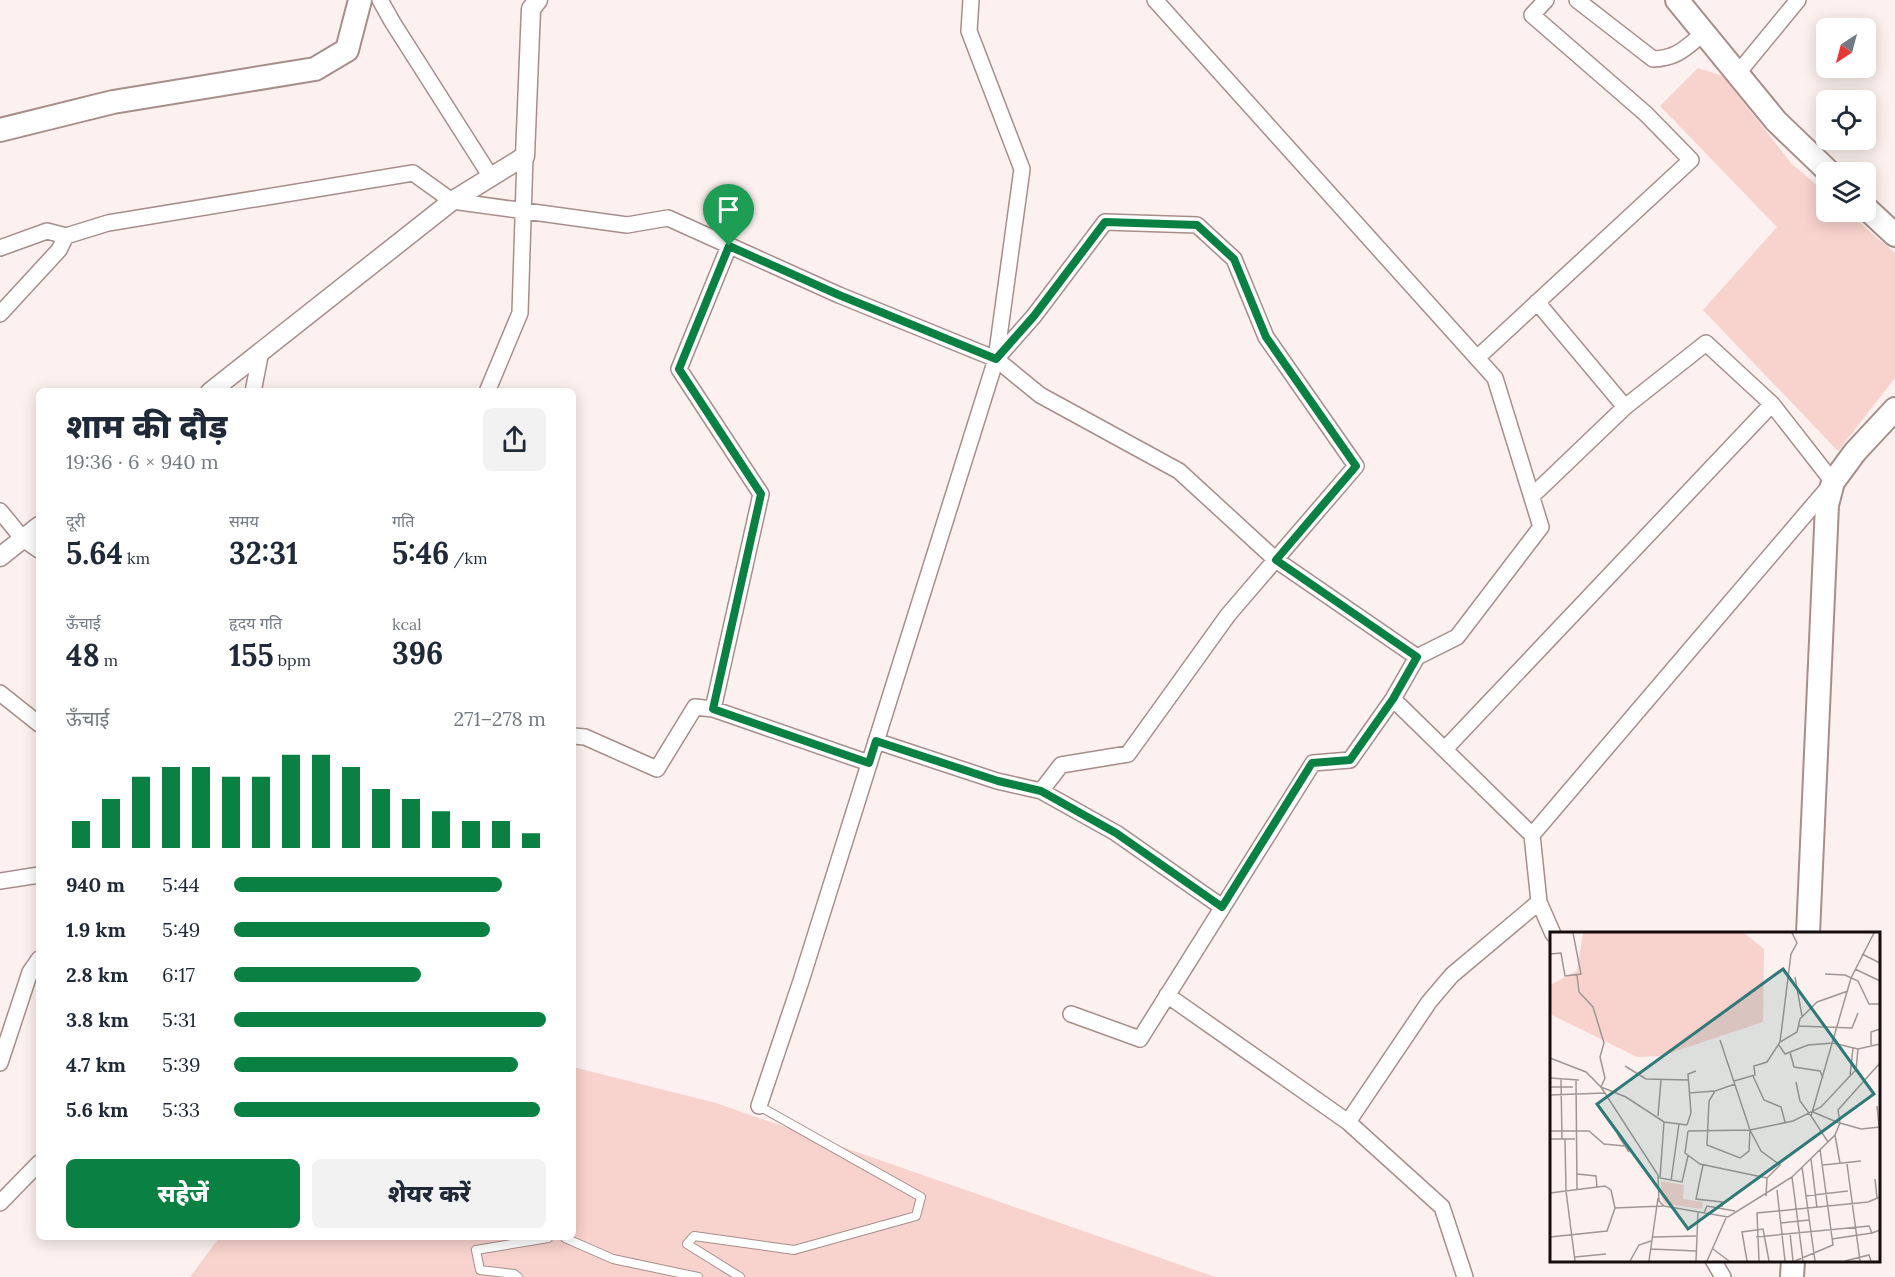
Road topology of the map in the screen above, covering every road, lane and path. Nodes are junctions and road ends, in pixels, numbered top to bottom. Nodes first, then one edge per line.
1 (360, 0) edge
2 (380, 0) edge
3 (538, 0) edge
4 (971, 0) edge
5 (1155, 0) edge
6 (1546, 0) edge
7 (1578, 0) edge
8 (1677, 0) edge
9 (1798, 0) edge
10 (1704, 33) junction
11 (1738, 73) junction
12 (0, 130) edge
13 (525, 156) junction
14 (1819, 162) edge
15 (491, 177) junction
16 (452, 201) junction
17 (524, 211) junction
18 (1876, 217) edge
19 (1895, 235) edge
20 (66, 236) junction
21 (729, 246) junction
22 (0, 248) edge
23 (1537, 302) junction
24 (0, 314) edge
25 (261, 351) junction
26 (1477, 358) junction
27 (996, 359) junction
28 (215, 388) edge
29 (254, 388) edge
30 (489, 388) edge
31 (1772, 404) junction
32 (1625, 407) junction
33 (1895, 409) edge
34 (1833, 482) junction
35 (1532, 496) junction
36 (0, 511) edge
37 (36, 528) edge
38 (23, 539) junction
39 (36, 548) edge
40 (0, 557) edge
41 (1276, 560) junction
42 (1417, 657) junction
43 (0, 693) edge
44 (1393, 699) junction
45 (713, 709) junction
46 (36, 722) edge
47 (576, 736) edge
48 (876, 741) junction
49 (1445, 749) junction
50 (869, 763) junction
51 (1041, 791) junction
52 (1532, 835) junction
53 (36, 875) edge
54 (0, 881) edge
55 (1539, 902) junction
56 (1222, 907) junction
57 (1553, 932) edge
58 (1808, 932) edge
59 (36, 963) edge
60 (1167, 994) junction
61 (1071, 1014) dead end
62 (0, 1063) edge
63 (759, 1106) joint
64 (1348, 1122) junction
65 (36, 1166) edge
66 (0, 1203) edge
67 (536, 1240) edge
68 (570, 1240) edge
69 (1714, 1262) edge
70 (518, 1277) edge
71 (698, 1277) edge
72 (740, 1277) edge
73 (1465, 1277) edge
74 (1723, 1277) edge

1 - 12 main road
2 - 15 street
3 - 13 street
4 - 27 street
5 - 26 street
6 - 23 street
7 - 10 street
8 - 10 main road
9 - 11 street
10 - 11 main road
11 - 14 main road
13 - 15 street
13 - 17 street
15 - 16 street
16 - 17 street
16 - 20 street
16 - 25 street
17 - 21 street
17 - 30 street
18 - 19 main road
20 - 22 street
20 - 24 street
21 - 27 street
21 - 45 street
23 - 26 street
23 - 32 street
25 - 28 street
25 - 29 street
26 - 35 street
27 - 41 street
27 - 41 street
27 - 48 street
31 - 32 street
31 - 34 street
31 - 49 street
32 - 35 street
33 - 34 main road
34 - 52 street
34 - 58 main road
35 - 42 street
36 - 38 street
37 - 38 street
38 - 39 street
38 - 40 street
41 - 42 street
41 - 51 street
42 - 44 street
43 - 46 street
44 - 49 street
44 - 56 street
45 - 47 street
45 - 50 street
48 - 50 street
48 - 51 street
49 - 52 street
50 - 63 street
51 - 56 street
52 - 55 street
53 - 54 street
55 - 57 street
55 - 64 street
56 - 60 street
59 - 62 street
60 - 61 street
60 - 64 street
63 - 72 lane
64 - 73 street
65 - 66 street
67 - 70 lane
68 - 71 lane
69 - 74 street

